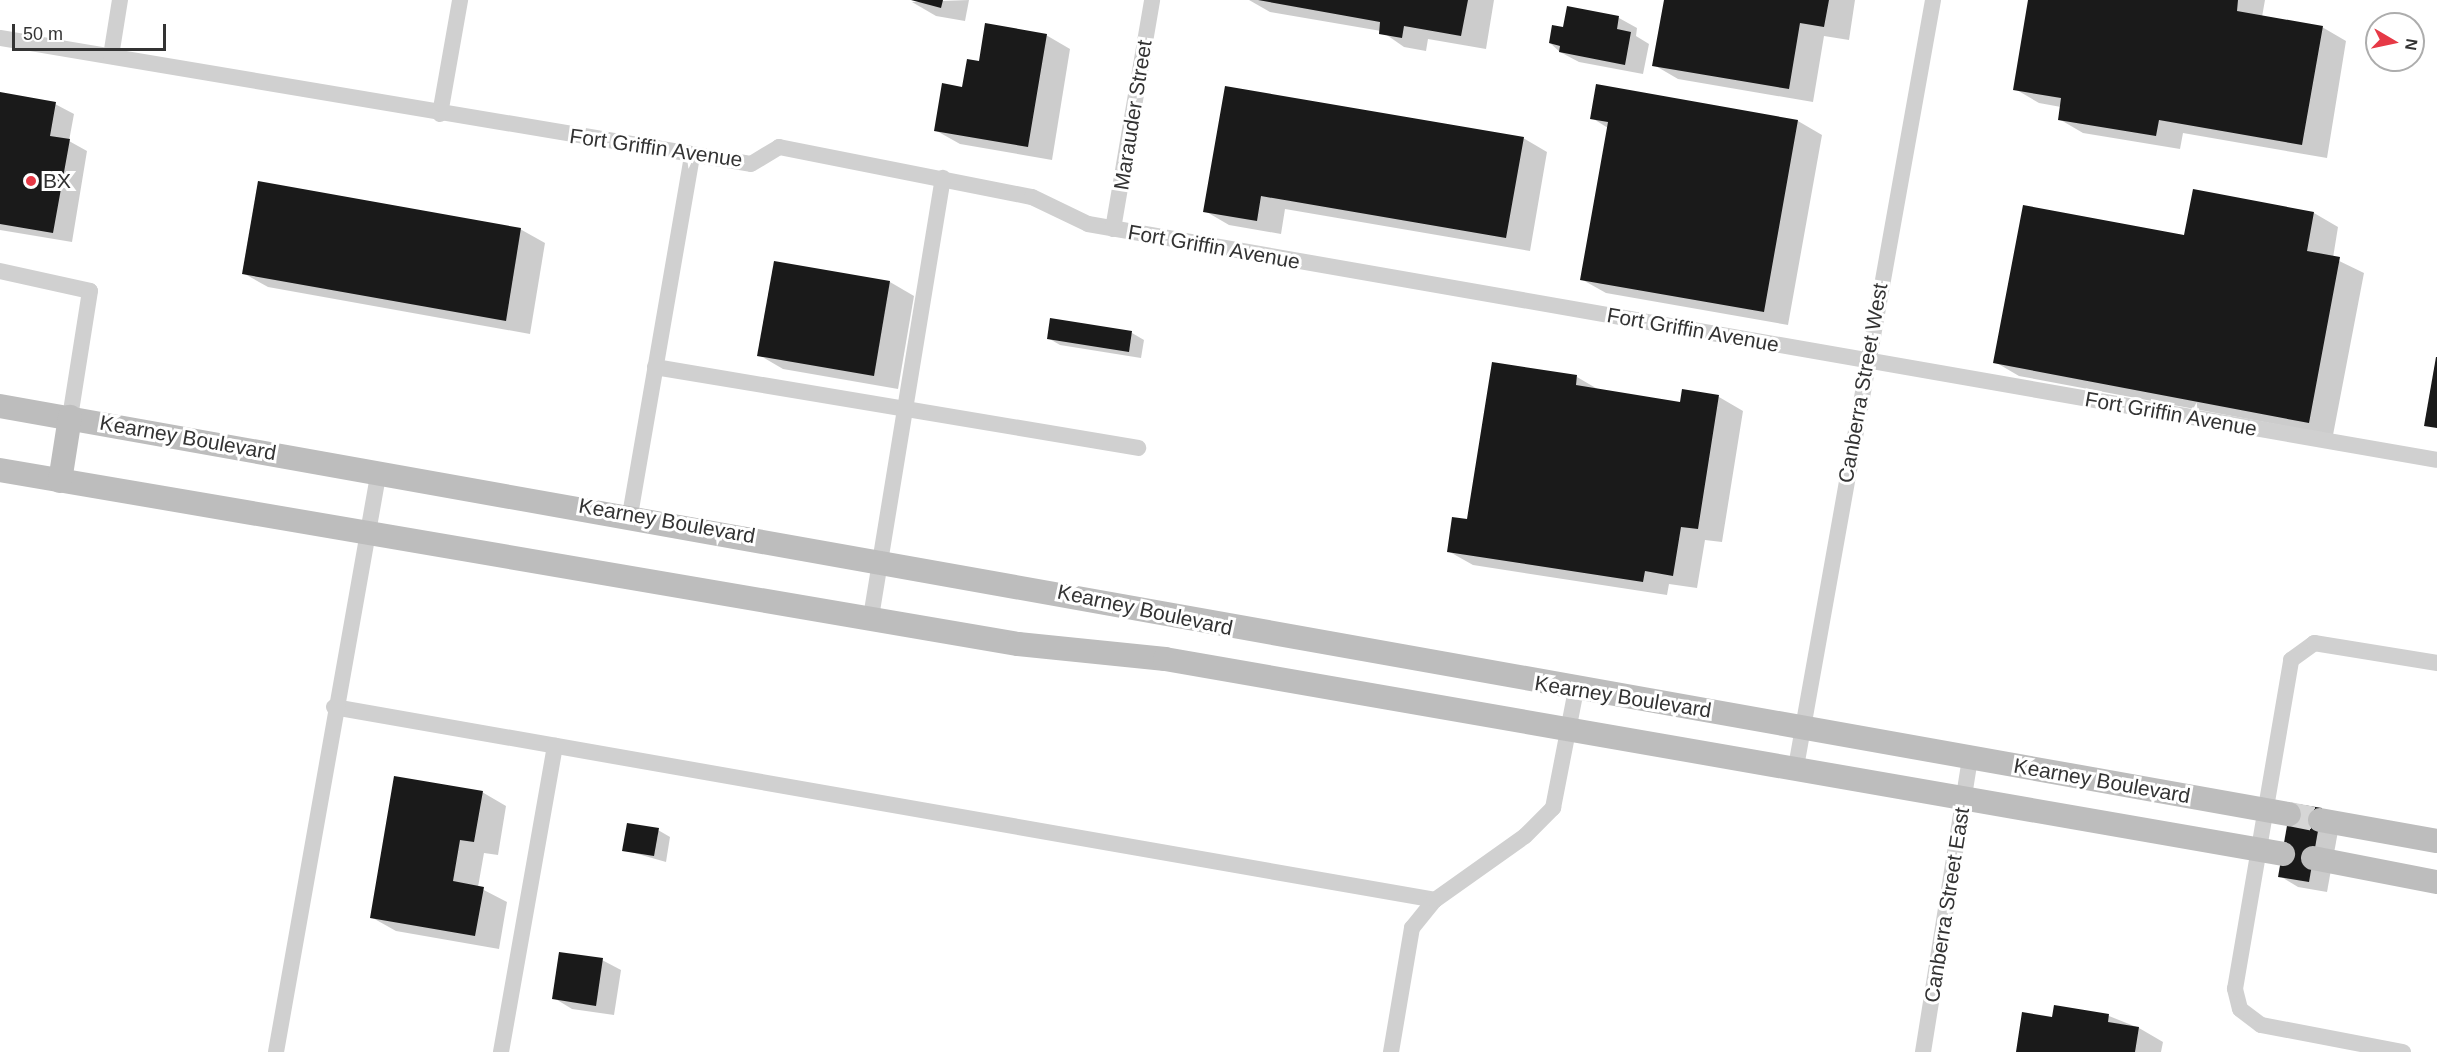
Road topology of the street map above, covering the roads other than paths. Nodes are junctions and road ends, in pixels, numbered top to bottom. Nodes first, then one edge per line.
1 (120, 0) edge
2 (459, 0) edge
3 (1152, 0) edge
4 (1933, 0) edge
5 (0, 38) edge
6 (111, 56) junction
7 (440, 114) junction
8 (692, 155) junction
9 (942, 178) junction
10 (1113, 229) junction
11 (0, 271) edge
12 (1866, 360) junction
13 (655, 367) junction
14 (0, 406) edge
15 (905, 409) junction
16 (70, 417) junction
17 (1138, 448) dead end
18 (2437, 460) edge
19 (0, 470) edge
20 (379, 470) junction
21 (60, 481) junction
22 (630, 515) junction
23 (367, 534) junction
24 (880, 559) junction
25 (871, 617) junction
26 (2437, 663) edge
27 (1576, 690) junction
28 (334, 707) junction
29 (1803, 727) junction
30 (1569, 729) junction
31 (555, 746) junction
32 (1970, 757) junction
33 (1796, 767) junction
34 (1964, 796) junction
35 (2264, 810) junction
36 (2289, 814) tunnel mouth
37 (2320, 820) tunnel mouth
38 (2437, 841) edge
39 (2258, 849) junction
40 (2283, 854) dead end
41 (2313, 858) dead end
42 (2437, 882) edge
43 (1435, 900) junction
44 (276, 1052) edge
45 (501, 1052) edge
46 (1390, 1052) edge
47 (1923, 1052) edge
48 (2403, 1052) edge

1 - 6 street
2 - 7 street
3 - 10 street, Marauder Street
4 - 12 street, Canberra Street West
5 - 6 street, Fort Griffin Avenue
6 - 7 street, Fort Griffin Avenue
7 - 8 street, Fort Griffin Avenue
8 - 9 street, Fort Griffin Avenue
8 - 13 street
9 - 10 street, Fort Griffin Avenue
9 - 15 street
10 - 12 street, Fort Griffin Avenue
11 - 16 street
12 - 18 street, Fort Griffin Avenue
12 - 29 street, Canberra Street West
13 - 15 street
13 - 22 street
14 - 16 street, Kearney Boulevard
15 - 17 street
15 - 24 street
16 - 20 street, Kearney Boulevard
16 - 21 street
19 - 21 street, Kearney Boulevard
20 - 22 street, Kearney Boulevard
20 - 23 street
21 - 23 street, Kearney Boulevard
22 - 24 street, Kearney Boulevard
23 - 25 street, Kearney Boulevard
23 - 28 street
24 - 25 street
24 - 27 street, Kearney Boulevard
25 - 30 street, Kearney Boulevard
26 - 35 street
27 - 29 street, Kearney Boulevard
27 - 30 street
28 - 31 street
28 - 44 street
29 - 32 street, Kearney Boulevard
29 - 33 street, Canberra Street West
30 - 33 street, Kearney Boulevard
30 - 43 street
31 - 43 street
31 - 45 street
32 - 34 street, Canberra Street East
32 - 35 street, Kearney Boulevard
33 - 34 street, Kearney Boulevard
34 - 39 street, Kearney Boulevard
34 - 47 street, Canberra Street East
35 - 36 street, Kearney Boulevard
35 - 39 street
37 - 38 street
39 - 40 street, Kearney Boulevard
39 - 48 street
41 - 42 street
43 - 46 street

